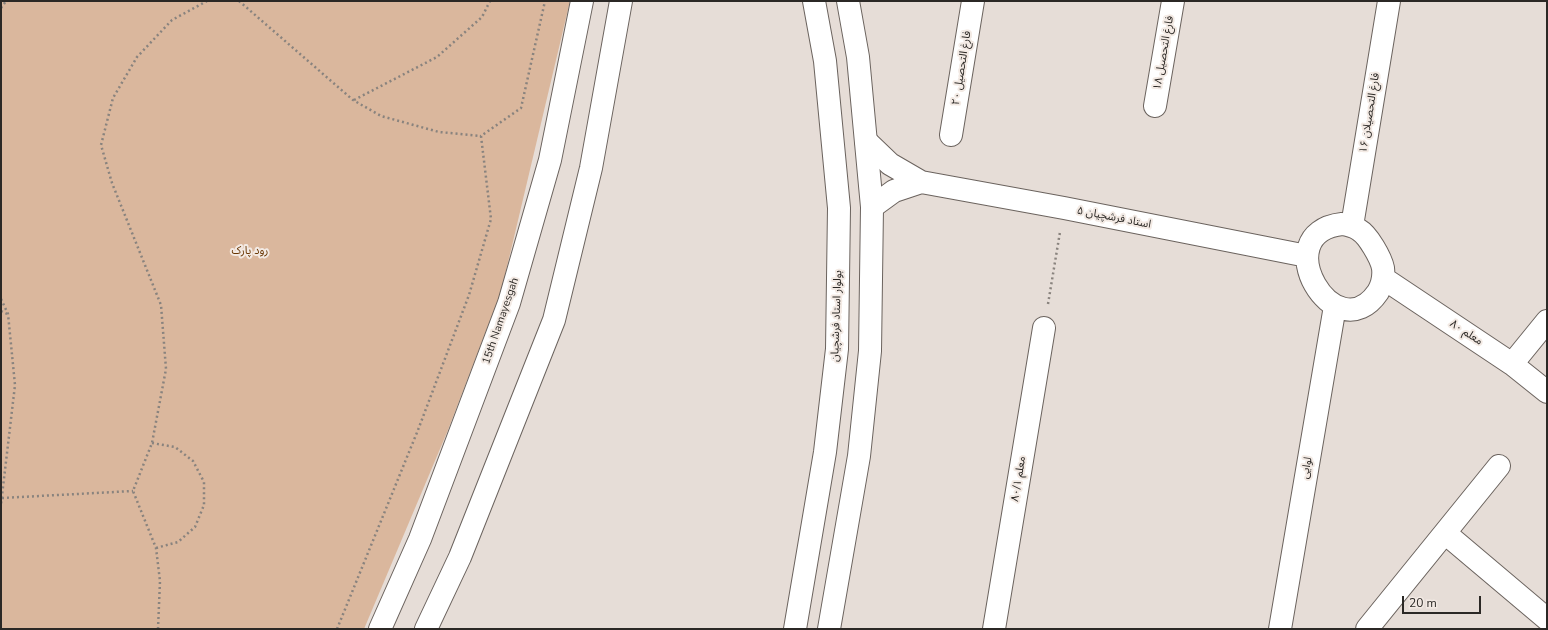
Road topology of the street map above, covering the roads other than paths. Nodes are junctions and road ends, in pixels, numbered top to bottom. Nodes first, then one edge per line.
1 (582, 1) edge
2 (621, 1) edge
3 (814, 1) edge
4 (848, 1) edge
5 (973, 1) edge
6 (1173, 1) edge
7 (1388, 1) edge
8 (1155, 106) dead end
9 (951, 135) dead end
10 (866, 141) junction
11 (921, 182) junction
12 (872, 207) junction
13 (1352, 226) junction
14 (1307, 256) junction
15 (1383, 278) junction
16 (1335, 306) junction
17 (1547, 321) edge
18 (1044, 328) road end
19 (1512, 364) junction
20 (1547, 392) edge
21 (1499, 466) dead end
22 (1445, 533) junction
23 (1547, 619) edge
24 (380, 629) edge
25 (426, 629) edge
26 (795, 629) edge
27 (829, 629) edge
28 (994, 629) edge
29 (1280, 629) edge
30 (1367, 629) edge

1 - 24 street, 15th Namayesgah
2 - 25 street
3 - 26 street, بولوار استاد فرشچیان
4 - 10 street
5 - 9 street, فارغ التحصیل ۲۰
6 - 8 street, فارغ التحصیل ۱۸
7 - 13 street, فارغ التحصیلان ۱۶
10 - 11 street, استاد فرشچیان ۵
10 - 12 street
11 - 12 street, استاد فرشچیان ۵
11 - 14 street, استاد فرشچیان ۵
12 - 27 street
13 - 14 street
13 - 15 street
14 - 16 street
15 - 16 street
15 - 19 street, معلم ۸۰
16 - 29 street, لوایی
17 - 19 street
18 - 28 street, معلم ۸۰/۱
19 - 20 street, معلم ۸۰
21 - 22 street
22 - 23 street
22 - 30 street

